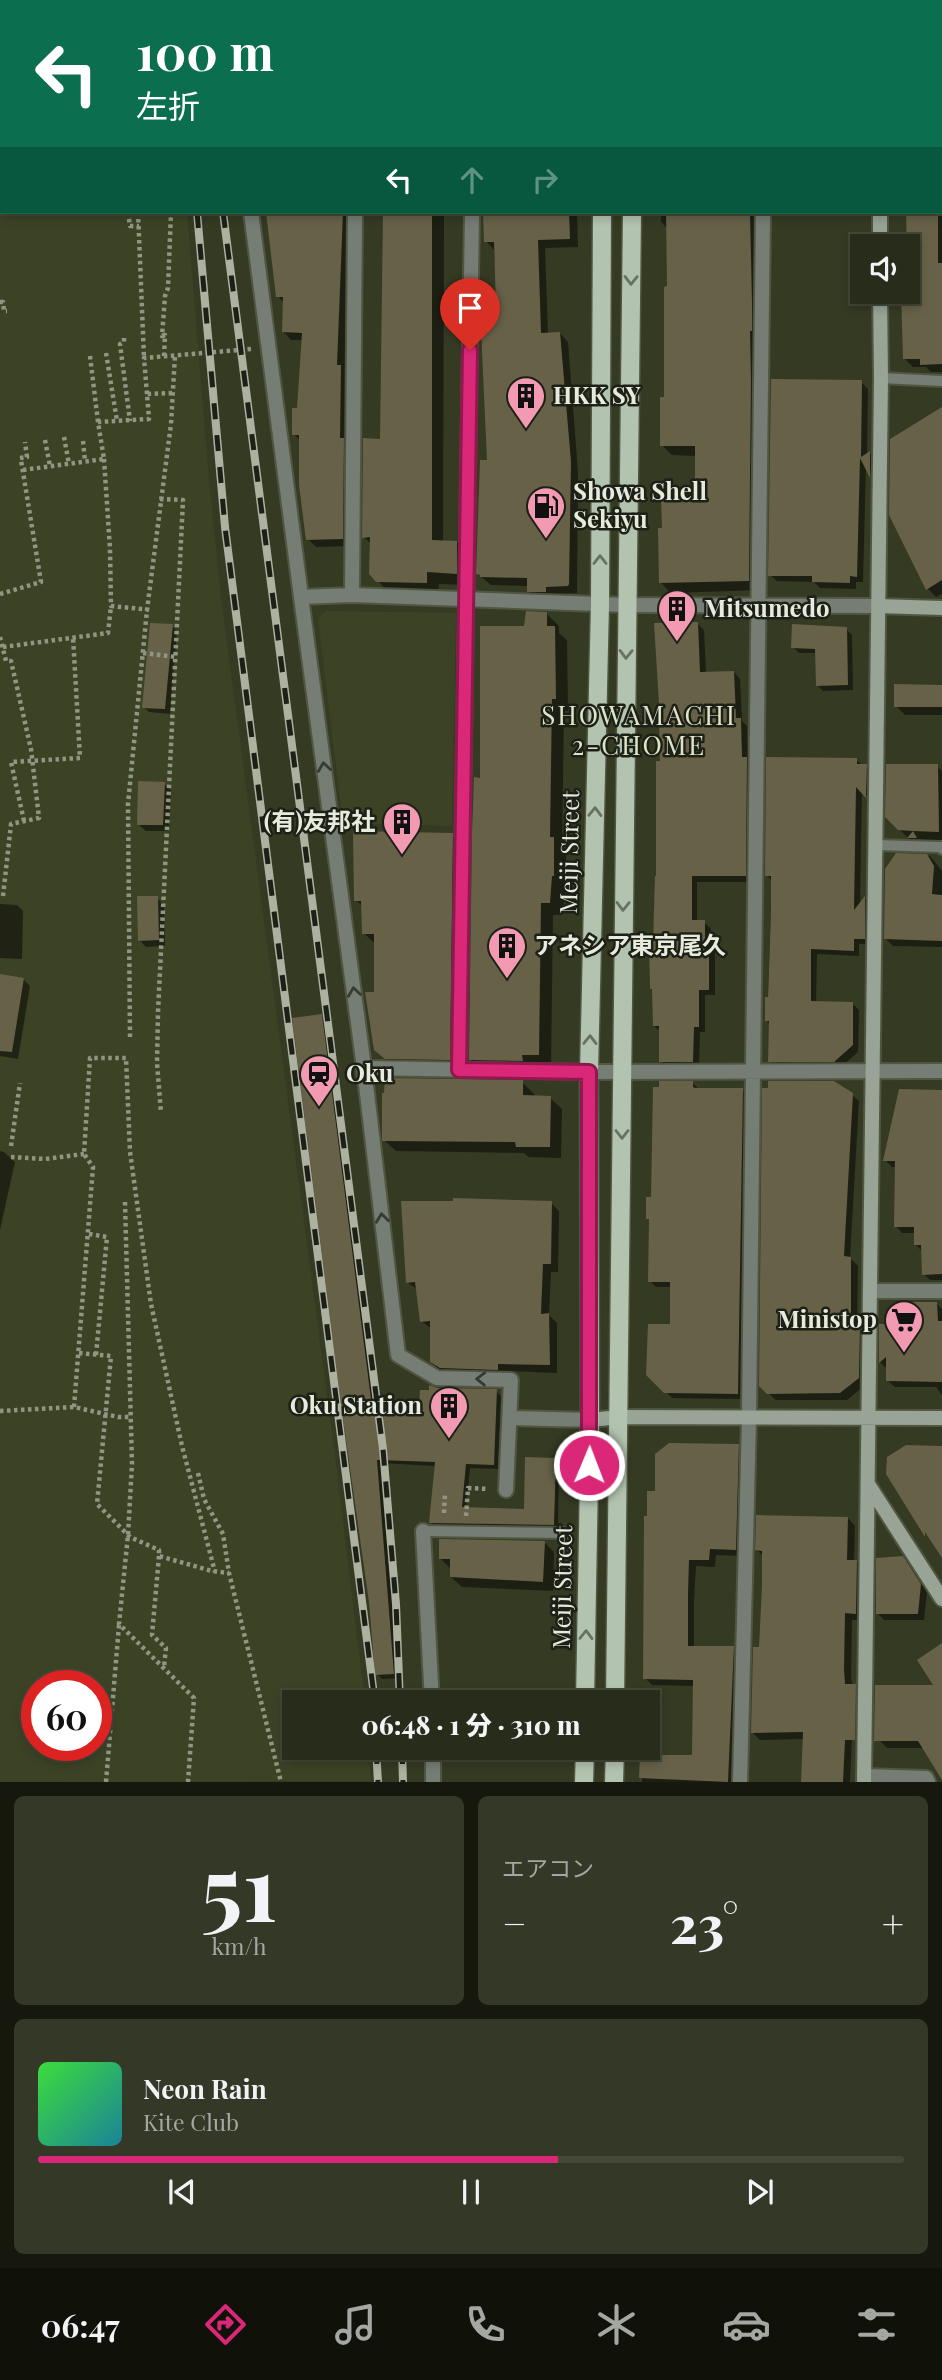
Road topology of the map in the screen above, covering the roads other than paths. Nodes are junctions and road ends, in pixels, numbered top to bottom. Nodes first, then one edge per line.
1 (251, 214) edge
2 (355, 214) edge
3 (472, 214) edge
4 (602, 214) edge
5 (632, 214) edge
6 (763, 214) edge
7 (880, 214) edge
8 (880, 234) edge
9 (880, 304) edge
10 (881, 378) junction
11 (942, 382) edge
12 (352, 595) junction
13 (301, 597) junction
14 (467, 599) junction
15 (600, 604) junction
16 (626, 605) junction
17 (759, 605) junction
18 (878, 606) junction
19 (941, 610) edge
20 (876, 845) junction
21 (942, 849) edge
22 (364, 1068) junction
23 (459, 1070) junction
24 (871, 1070) junction
25 (589, 1072) junction
26 (752, 1072) junction
27 (942, 1072) edge
28 (622, 1073) junction
29 (870, 1291) junction
30 (942, 1291) edge
31 (620, 1417) junction
32 (749, 1417) junction
33 (510, 1418) junction
34 (942, 1418) edge
35 (868, 1419) junction
36 (590, 1420) junction
37 (867, 1483) junction
38 (506, 1490) road end
39 (423, 1531) joint
40 (565, 1533) dead end
41 (942, 1599) edge
42 (431, 1690) edge
43 (585, 1690) edge
44 (615, 1690) edge
45 (433, 1760) edge
46 (585, 1760) edge
47 (615, 1760) edge
48 (864, 1779) edge
49 (433, 1782) edge
50 (584, 1782) edge
51 (614, 1782) edge
52 (740, 1782) edge
53 (928, 1782) edge

1 - 13 street
2 - 12 street
3 - 14 street
15 -> 4 main road, Meiji Street
5 -> 16 main road
6 - 17 street
7 - 8 street
9 - 10 street
10 - 11 lane
10 - 18 street
12 - 13 street
12 - 14 street
22 -> 13 street
14 - 15 street
14 - 23 street
15 - 16 street
25 -> 15 main road, Meiji Street
16 - 17 street
16 -> 28 main road
17 - 18 street
17 - 26 street
18 - 19 street
18 - 20 street
20 - 21 lane
20 - 24 street
22 - 23 street
33 -> 22 street
23 - 25 street
24 - 26 street
24 - 27 street
24 - 29 street
25 - 28 street
25 - 36 main road, Meiji Street
26 - 28 street
26 - 32 street
28 -> 31 main road
29 - 30 street
29 - 35 street
31 - 32 street
31 - 36 street
31 - 44 main road
32 - 35 street
32 - 52 street
33 - 36 street
33 - 38 street
34 - 35 street
35 - 37 street
43 -> 36 main road, Meiji Street
37 - 41 street
37 - 48 street
39 - 40 lane
39 - 42 street
45 - 49 street
46 - 50 main road
47 - 51 main road
48 - 53 street

